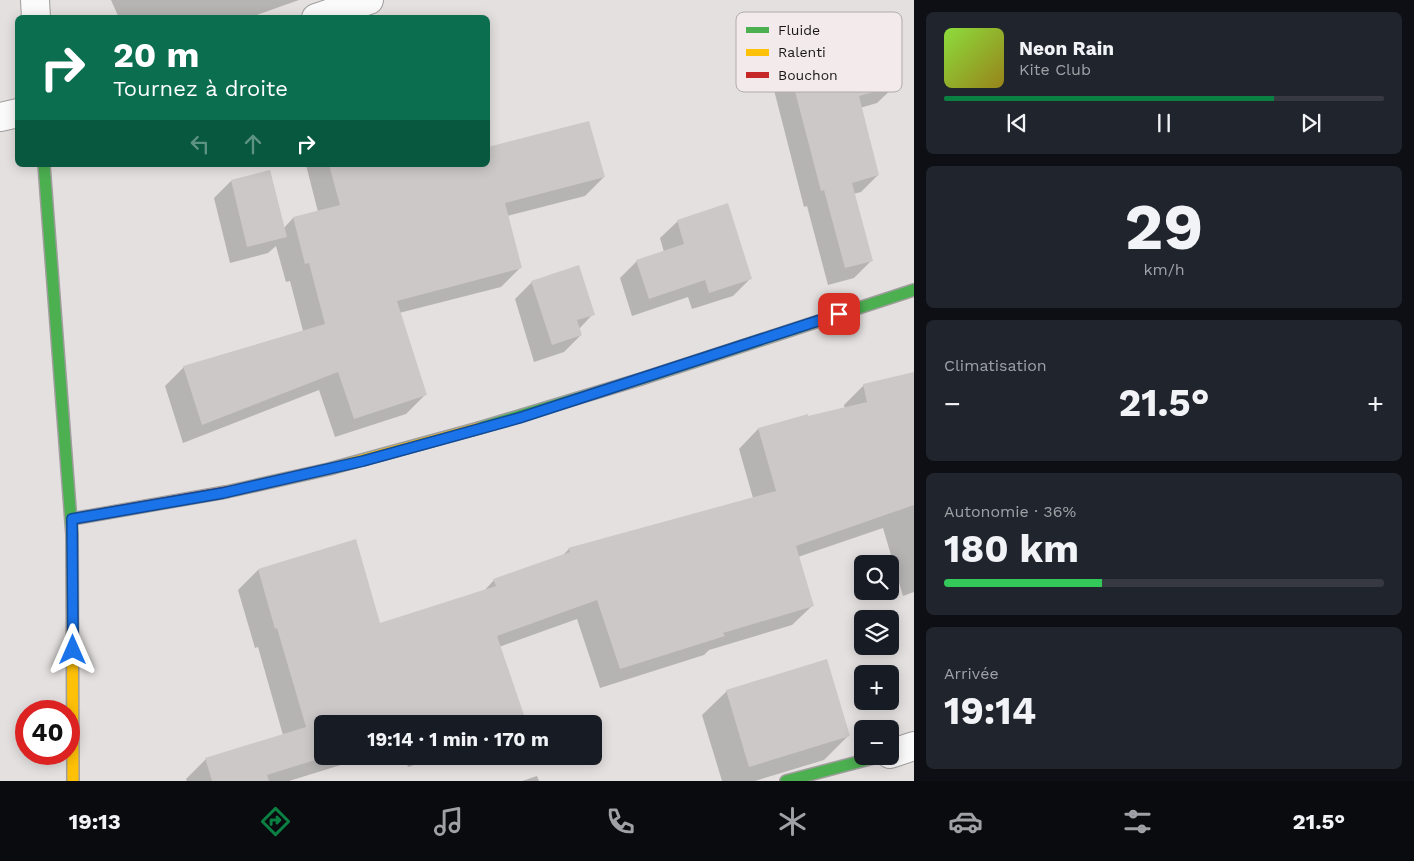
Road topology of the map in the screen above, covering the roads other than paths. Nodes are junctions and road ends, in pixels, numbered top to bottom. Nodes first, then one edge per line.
1 (35, 0) edge
2 (369, 0) edge
3 (36, 15) edge
4 (325, 15) edge
5 (15, 114) edge
6 (0, 117) edge
7 (44, 167) edge
8 (914, 290) edge
9 (72, 519) junction
10 (914, 746) edge
11 (899, 751) edge
12 (854, 763) edge
13 (73, 781) edge
14 (786, 781) edge

1 - 3 street
2 - 4 street
5 - 6 street
7 - 9 street
8 - 9 street
9 - 13 street
10 - 11 street
12 - 14 street

